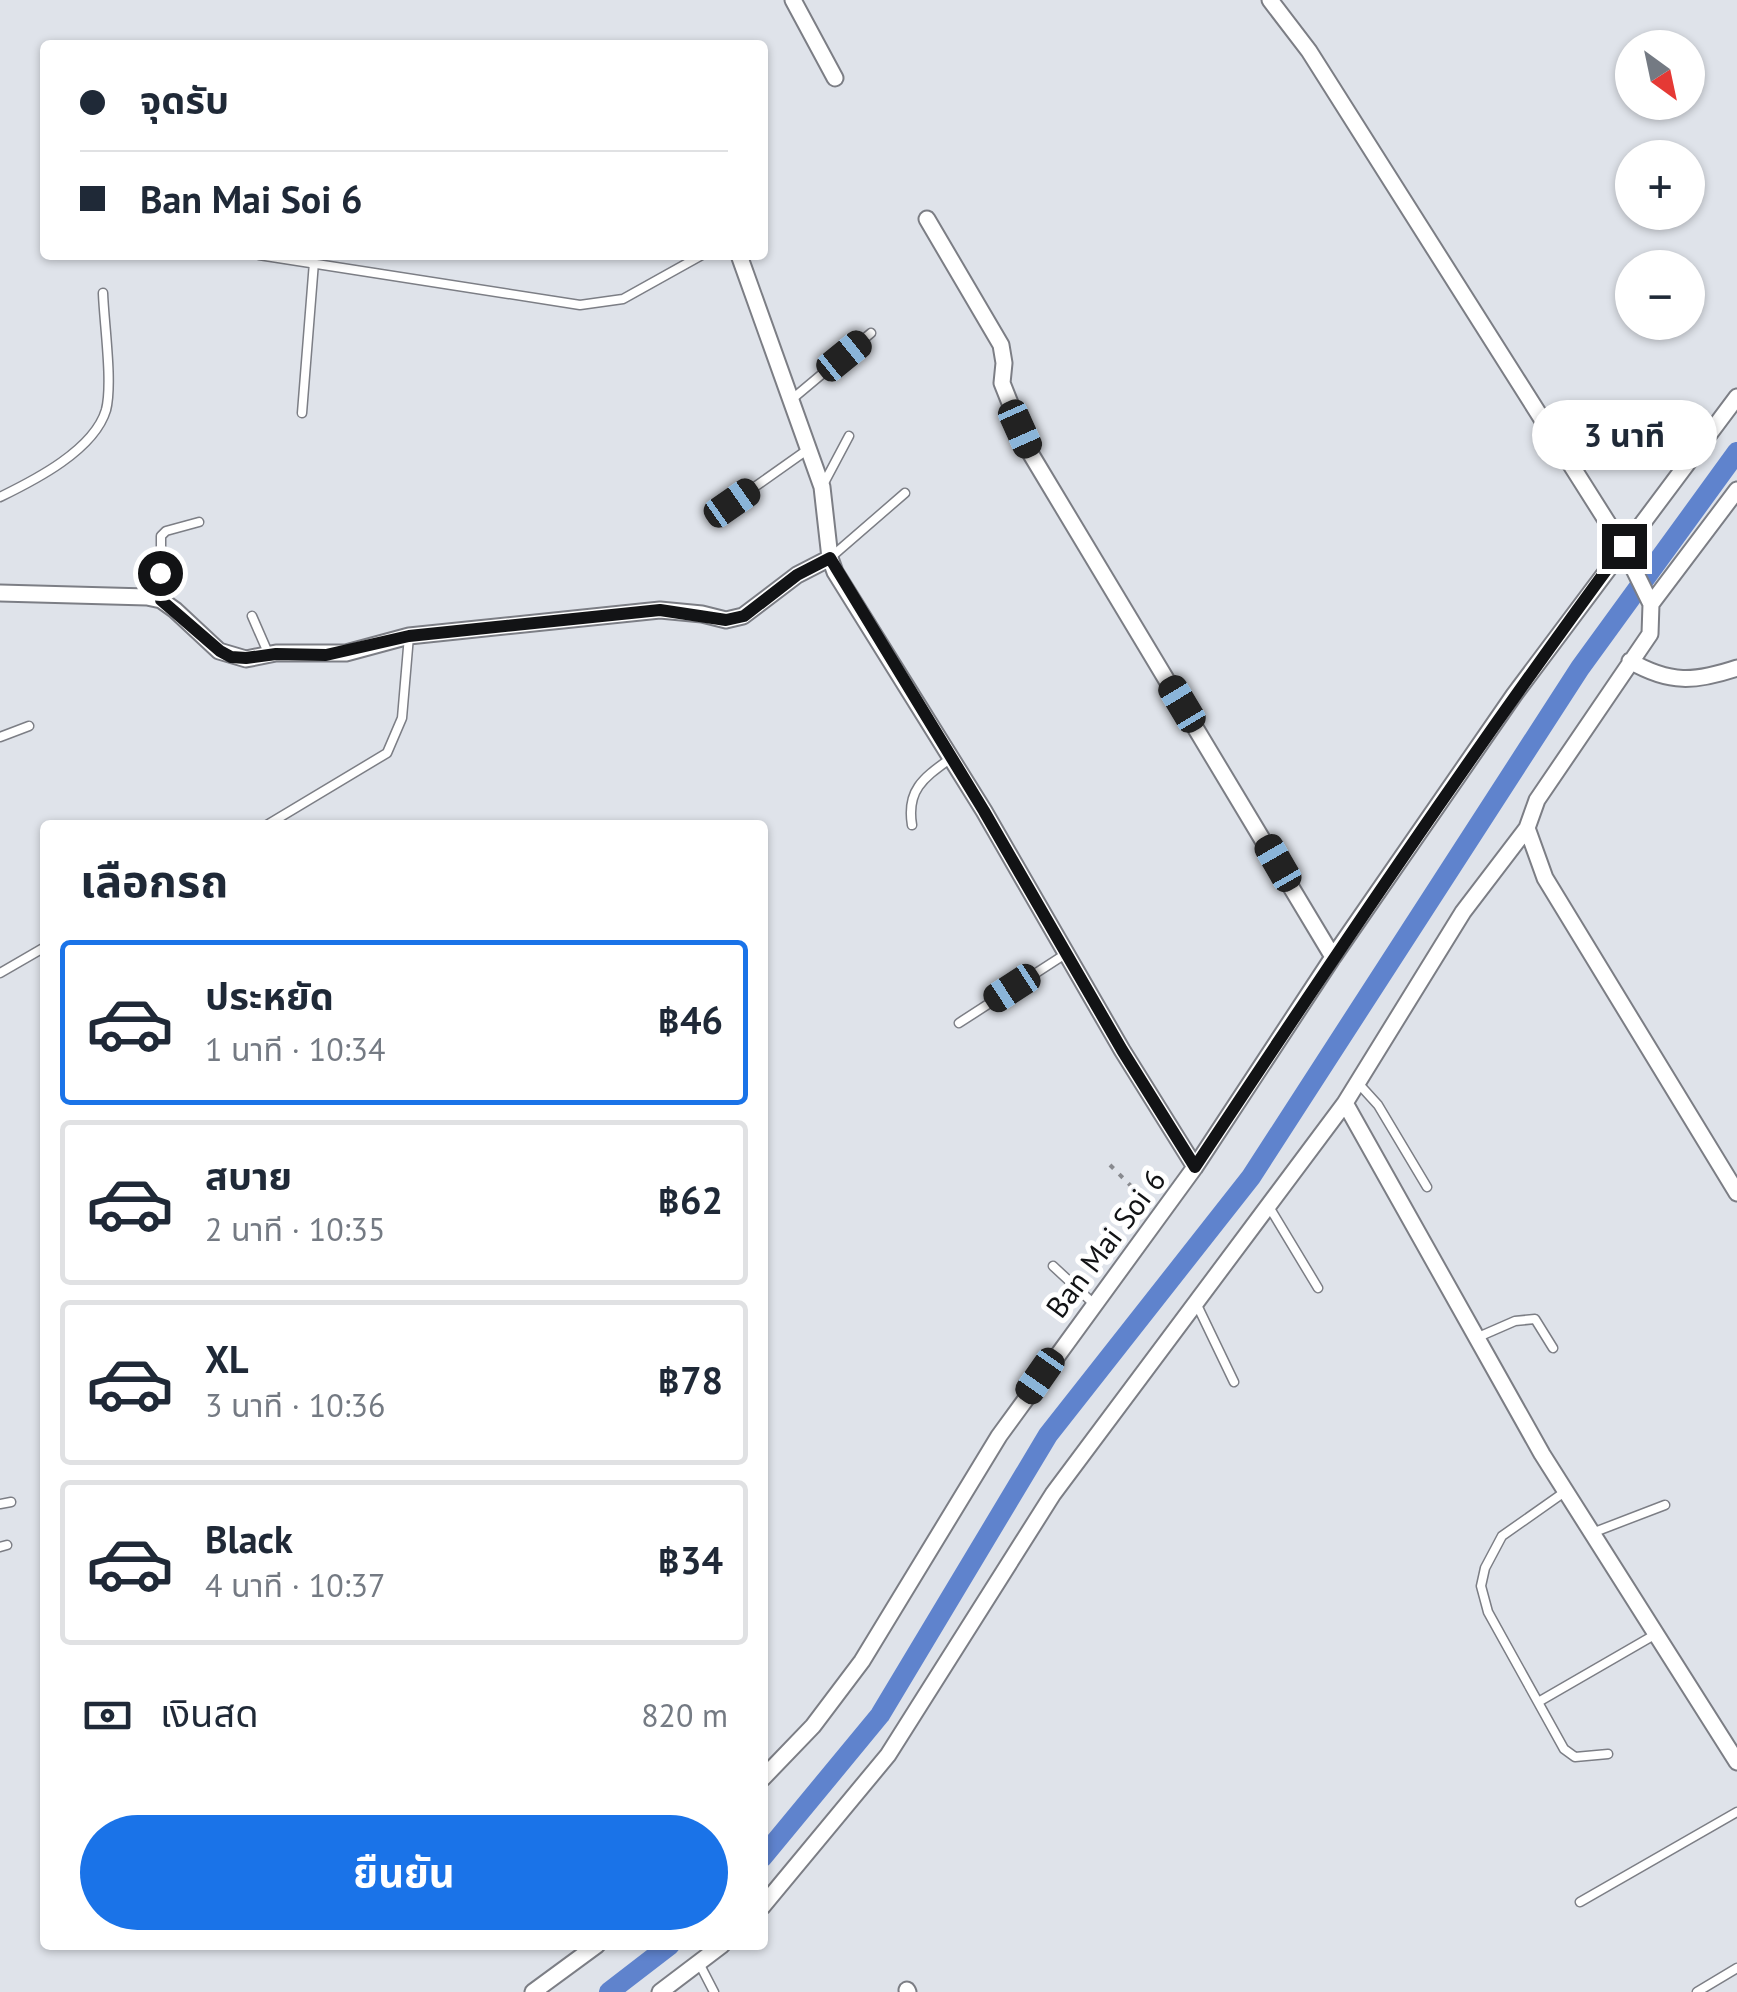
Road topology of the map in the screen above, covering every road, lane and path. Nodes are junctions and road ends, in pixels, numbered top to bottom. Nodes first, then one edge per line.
1 (793, 0) edge
2 (1270, 0) edge
3 (835, 78) dead end
4 (927, 218) dead end
5 (299, 260) edge
6 (328, 260) edge
7 (693, 260) edge
8 (741, 260) edge
9 (314, 262) junction
10 (103, 294) dead end
11 (871, 333) dead end
12 (1737, 397) edge
13 (791, 400) junction
14 (302, 412) dead end
15 (850, 436) dead end
16 (808, 450) junction
17 (822, 487) junction
18 (1737, 490) edge
19 (905, 492) dead end
20 (0, 496) edge
21 (732, 503) dead end
22 (199, 522) dead end
23 (1627, 553) junction
24 (830, 558) junction
25 (0, 593) edge
26 (1648, 598) junction
27 (161, 600) junction
28 (252, 616) dead end
29 (409, 636) junction
30 (269, 655) junction
31 (1630, 662) junction
32 (1737, 668) edge
33 (29, 726) dead end
34 (0, 736) edge
35 (951, 758) junction
36 (275, 820) edge
37 (912, 825) dead end
38 (1527, 828) junction
39 (40, 951) edge
40 (1067, 953) junction
41 (1333, 957) junction
42 (0, 973) edge
43 (958, 1022) dead end
44 (1357, 1083) junction
45 (1344, 1104) junction
46 (1110, 1165) dead end
47 (1195, 1167) junction
48 (1427, 1187) dead end
49 (1737, 1193) edge
50 (1268, 1205) junction
51 (1161, 1215) junction
52 (1053, 1266) dead end
53 (1318, 1288) dead end
54 (1196, 1301) junction
55 (1094, 1304) junction
56 (1476, 1338) junction
57 (1553, 1348) dead end
58 (1234, 1382) dead end
59 (1566, 1491) junction
60 (11, 1502) dead end
61 (0, 1504) edge
62 (1666, 1505) dead end
63 (1592, 1533) junction
64 (1656, 1634) junction
65 (1540, 1702) junction
66 (1608, 1754) dead end
67 (1737, 1762) edge
68 (768, 1773) edge
69 (1737, 1812) edge
70 (768, 1900) edge
71 (1580, 1902) dead end
72 (591, 1950) edge
73 (716, 1950) edge
74 (698, 1964) junction
75 (1737, 1968) edge
76 (533, 1992) edge
77 (660, 1992) edge
78 (714, 1992) edge
79 (1697, 1992) edge

1 - 3 street
2 - 23 street
4 - 41 street
5 - 9 lane
6 - 7 lane
6 - 9 lane
8 - 13 street
9 - 14 lane
10 - 20 lane
11 - 13 lane
12 - 23 street, Ban Mai Soi 6
13 - 16 street
15 - 17 lane
16 - 17 street
16 - 21 lane
17 - 24 street
18 - 26 street
19 - 24 lane
22 - 27 lane
23 - 26 street
23 - 41 street, Ban Mai Soi 6
24 - 29 street
24 - 35 street
25 - 27 street
26 - 31 street
27 - 30 street
28 - 30 lane
29 - 30 street
29 - 36 lane
31 - 32 street
31 - 38 street
33 - 34 lane
35 - 37 lane
35 - 40 street
38 - 44 street
38 - 49 street
39 - 42 lane
40 - 43 lane
40 - 47 street
41 - 47 street, Ban Mai Soi 6
44 - 45 street
44 - 48 lane
45 - 50 street
45 - 56 street
46 - 51 path
47 - 51 street, Ban Mai Soi 6
50 - 53 lane
50 - 54 street
51 - 55 street, Ban Mai Soi 6
52 - 55 lane
54 - 58 lane
54 - 70 street
55 - 68 street, Ban Mai Soi 6
56 - 57 lane
56 - 59 street
59 - 63 street
59 - 65 lane
60 - 61 lane
62 - 63 lane
63 - 64 street
64 - 65 lane
64 - 67 street
65 - 66 lane
69 - 71 lane
72 - 76 street
73 - 74 street
74 - 77 street
74 - 78 lane
75 - 79 lane

